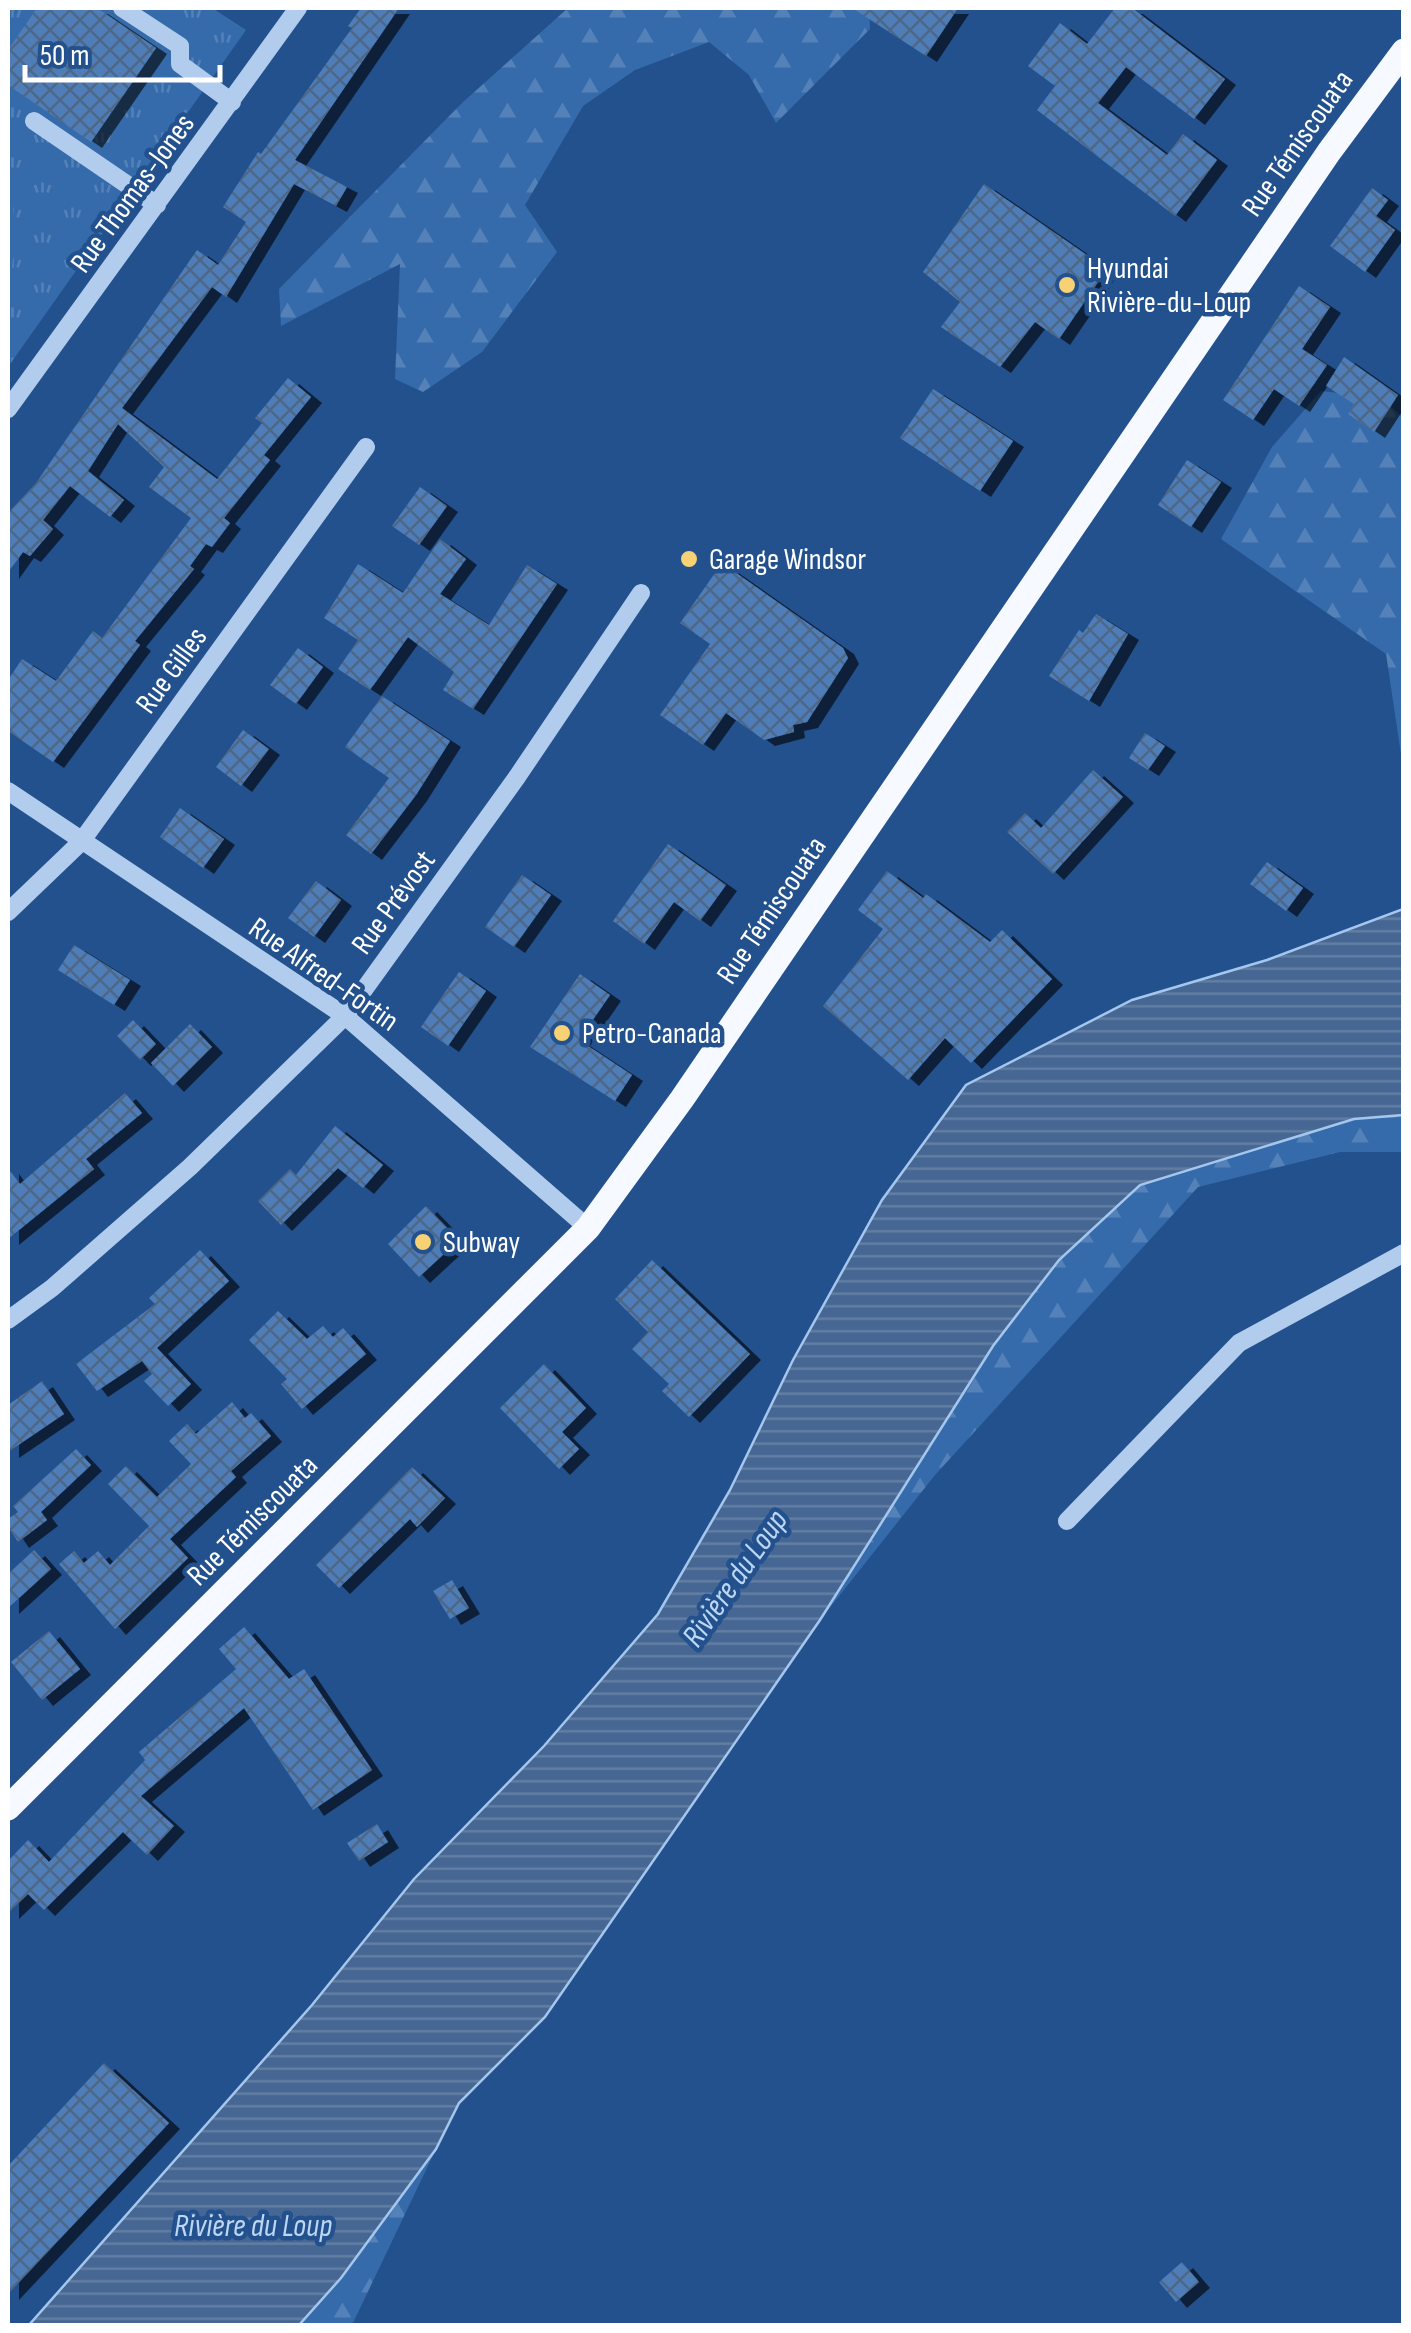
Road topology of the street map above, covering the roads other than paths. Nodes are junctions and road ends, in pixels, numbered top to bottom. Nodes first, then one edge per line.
1 (122, 8) edge
2 (298, 8) edge
3 (1404, 51) edge
4 (232, 102) junction
5 (34, 121) dead end
6 (157, 205) junction
7 (8, 409) edge
8 (366, 447) dead end
9 (641, 593) dead end
10 (8, 791) edge
11 (81, 842) junction
12 (8, 912) edge
13 (345, 1016) junction
14 (588, 1228) junction
15 (1404, 1253) edge
16 (8, 1320) edge
17 (1067, 1521) dead end
18 (8, 1808) edge

1 - 4 street
2 - 4 street, Rue Thomas-Jones
3 - 14 main road, Rue Témiscouata
4 - 6 street, Rue Thomas-Jones
5 - 6 street
6 - 7 street, Rue Thomas-Jones
8 - 11 street, Rue Gilles
9 - 13 street, Rue Prévost
10 - 11 street, Rue Alfred-Fortin
11 - 12 street, Rue Gilles
11 - 13 street, Rue Alfred-Fortin
13 - 14 street, Rue Alfred-Fortin
13 - 16 street, Rue Prévost
14 - 18 main road, Rue Témiscouata
15 - 17 street

